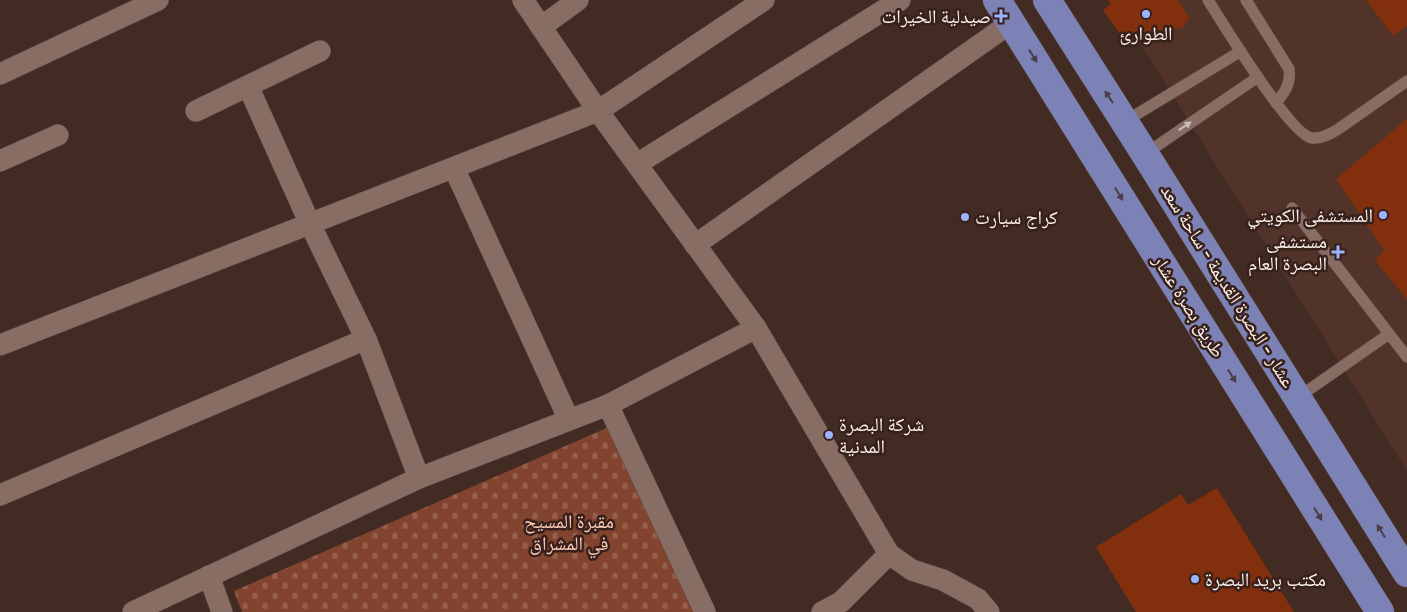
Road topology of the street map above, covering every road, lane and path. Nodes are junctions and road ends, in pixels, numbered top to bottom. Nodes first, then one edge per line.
1 (158, 0) edge
2 (523, 0) edge
3 (578, 0) edge
4 (764, 0) edge
5 (900, 0) edge
6 (997, 0) edge
7 (1047, 0) edge
8 (1208, 0) edge
9 (1246, 0) edge
10 (1012, 22) junction
11 (541, 27) junction
12 (320, 51) dead end
13 (1241, 51) junction
14 (0, 74) edge
15 (1258, 77) junction
16 (1407, 81) edge
17 (248, 86) junction
18 (1276, 103) junction
19 (196, 111) dead end
20 (598, 111) junction
21 (1124, 122) junction
22 (58, 136) dead end
23 (1145, 154) junction
24 (0, 161) edge
25 (637, 164) junction
26 (454, 168) junction
27 (1292, 208) dead end
28 (310, 224) junction
29 (695, 245) junction
30 (756, 328) junction
31 (1389, 334) junction
32 (366, 339) junction
33 (0, 345) edge
34 (1407, 357) edge
35 (1298, 398) junction
36 (608, 405) junction
37 (569, 420) junction
38 (420, 478) junction
39 (0, 495) edge
40 (889, 554) junction
41 (1407, 573) edge
42 (209, 576) junction
43 (132, 612) edge
44 (222, 612) edge
45 (704, 612) edge
46 (822, 612) edge
47 (988, 612) edge
48 (1380, 612) edge

1 - 14 street
2 - 11 street
3 - 11 street
4 - 20 street
5 - 25 street
6 - 10 main road, طريق بصرة عشار
21 -> 7 main road, عشار - البصرة القديمة - ساحة سعد
8 - 13 lane
9 - 18 lane
10 - 29 street
10 -> 48 main road, طريق بصرة عشار
11 - 20 street
12 - 17 street
13 - 15 lane
13 - 21 lane
15 - 18 lane
23 -> 15 lane
16 - 18 lane
17 - 19 street
17 - 28 street
20 - 25 street
20 - 26 street
21 - 23 main road, عشار - البصرة القديمة - ساحة سعد
22 - 24 street
23 - 35 main road, عشار - البصرة القديمة - ساحة سعد
25 - 29 street
26 - 28 street
26 - 37 street
27 - 31 lane
28 - 32 street
28 - 33 street
29 - 30 street
30 - 36 street
30 - 40 street
31 - 34 lane
31 - 35 lane
32 - 38 street
32 - 39 street
41 -> 35 main road, عشار - البصرة القديمة - ساحة سعد
36 - 37 street
36 - 45 street
37 - 38 street
38 - 42 street
40 - 46 street
40 - 47 street
42 - 43 street
42 - 44 street

